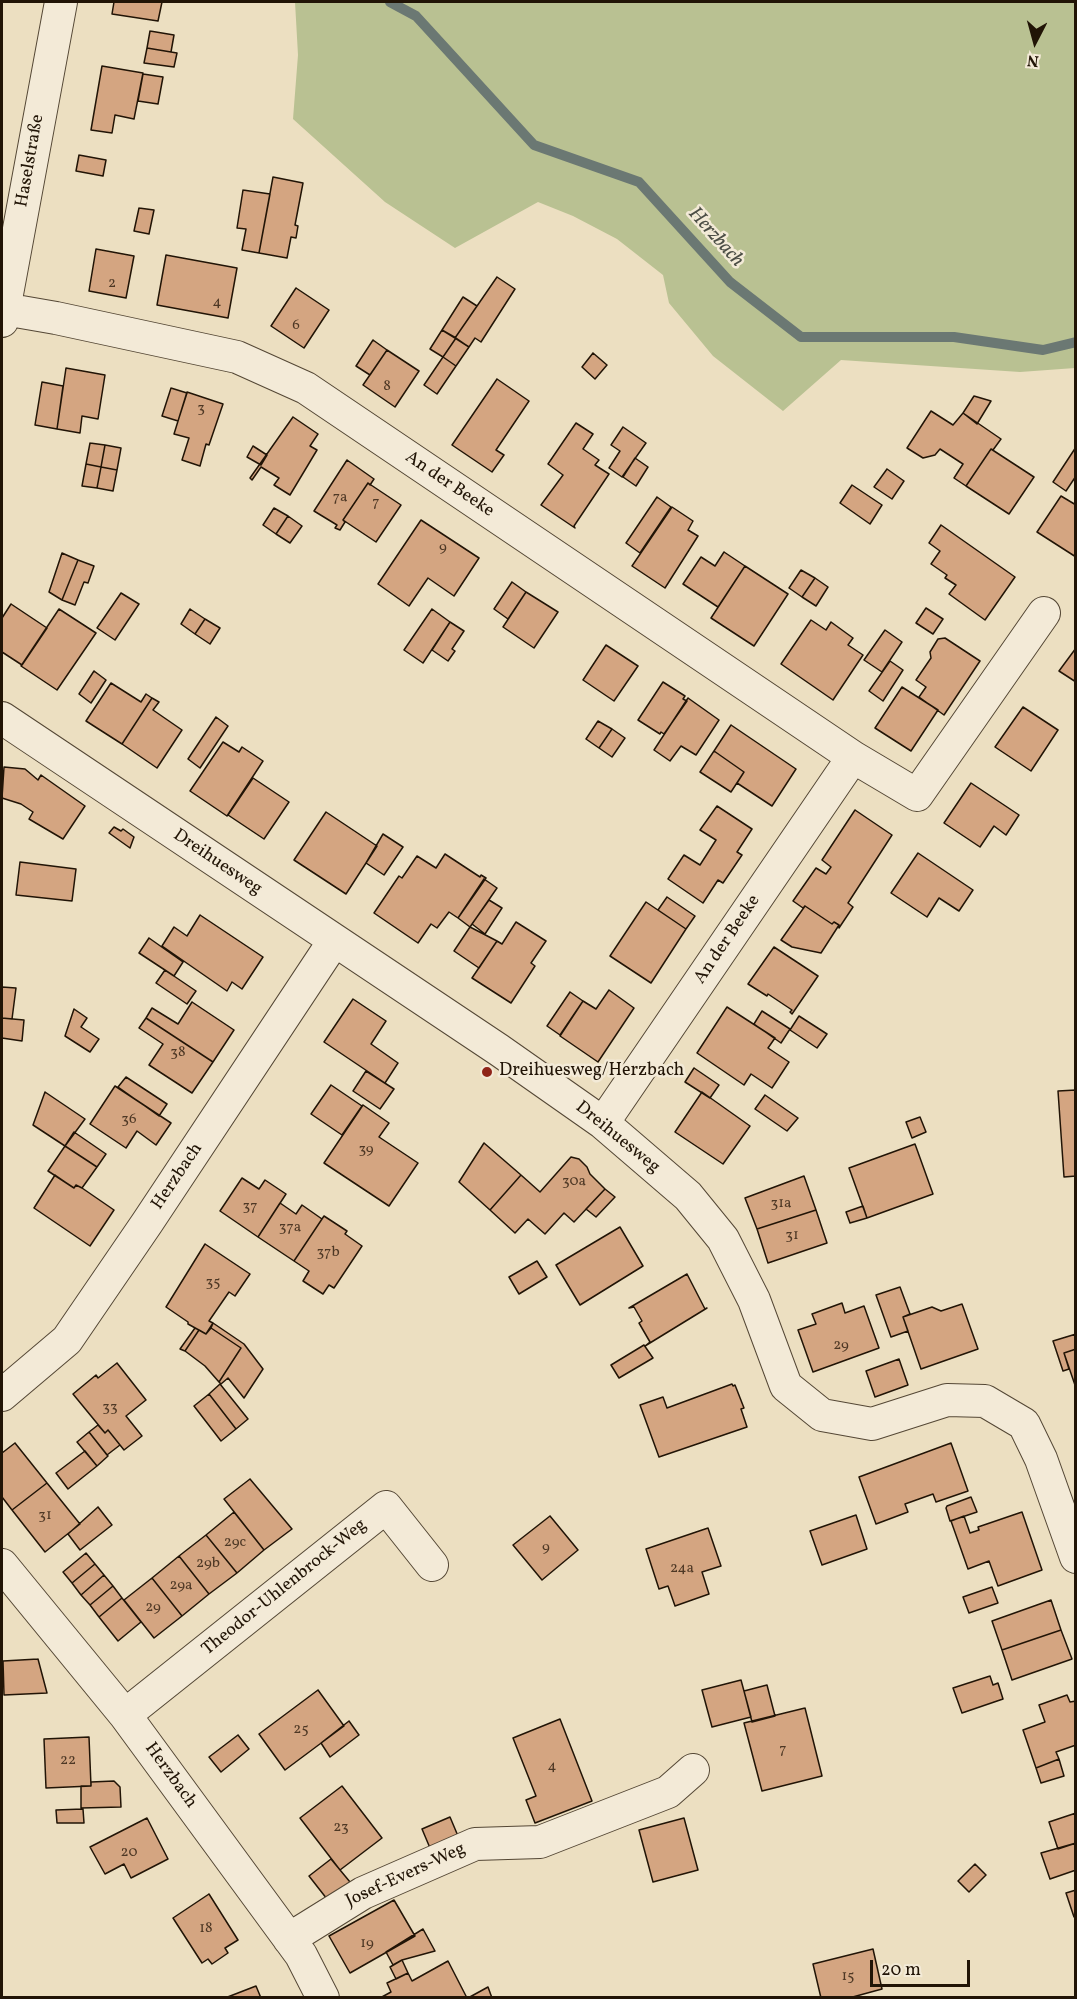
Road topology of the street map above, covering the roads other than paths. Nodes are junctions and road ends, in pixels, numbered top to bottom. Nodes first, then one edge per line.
1 (61, 2) edge
2 (3, 315) edge
3 (1044, 613) dead end
4 (2, 718) edge
5 (853, 757) junction
6 (334, 941) junction
7 (603, 1123) junction
8 (2, 1395) edge
9 (1076, 1557) edge
10 (2, 1565) edge
11 (432, 1565) dead end
12 (125, 1715) junction
13 (693, 1770) dead end
14 (289, 1939) junction
15 (323, 1998) edge

1 - 2 street, Haselstraße
2 - 5 street, An der Beeke
3 - 5 street, An der Beeke
4 - 6 street, Dreihuesweg
5 - 7 street, An der Beeke
6 - 7 street, Dreihuesweg
6 - 8 street, Herzbach
7 - 9 street, Dreihuesweg
10 - 12 street, Herzbach
11 - 12 street, Theodor-Uhlenbrock-Weg
12 - 14 street, Herzbach
13 - 14 street, Josef-Evers-Weg
14 - 15 street, Herzbach

